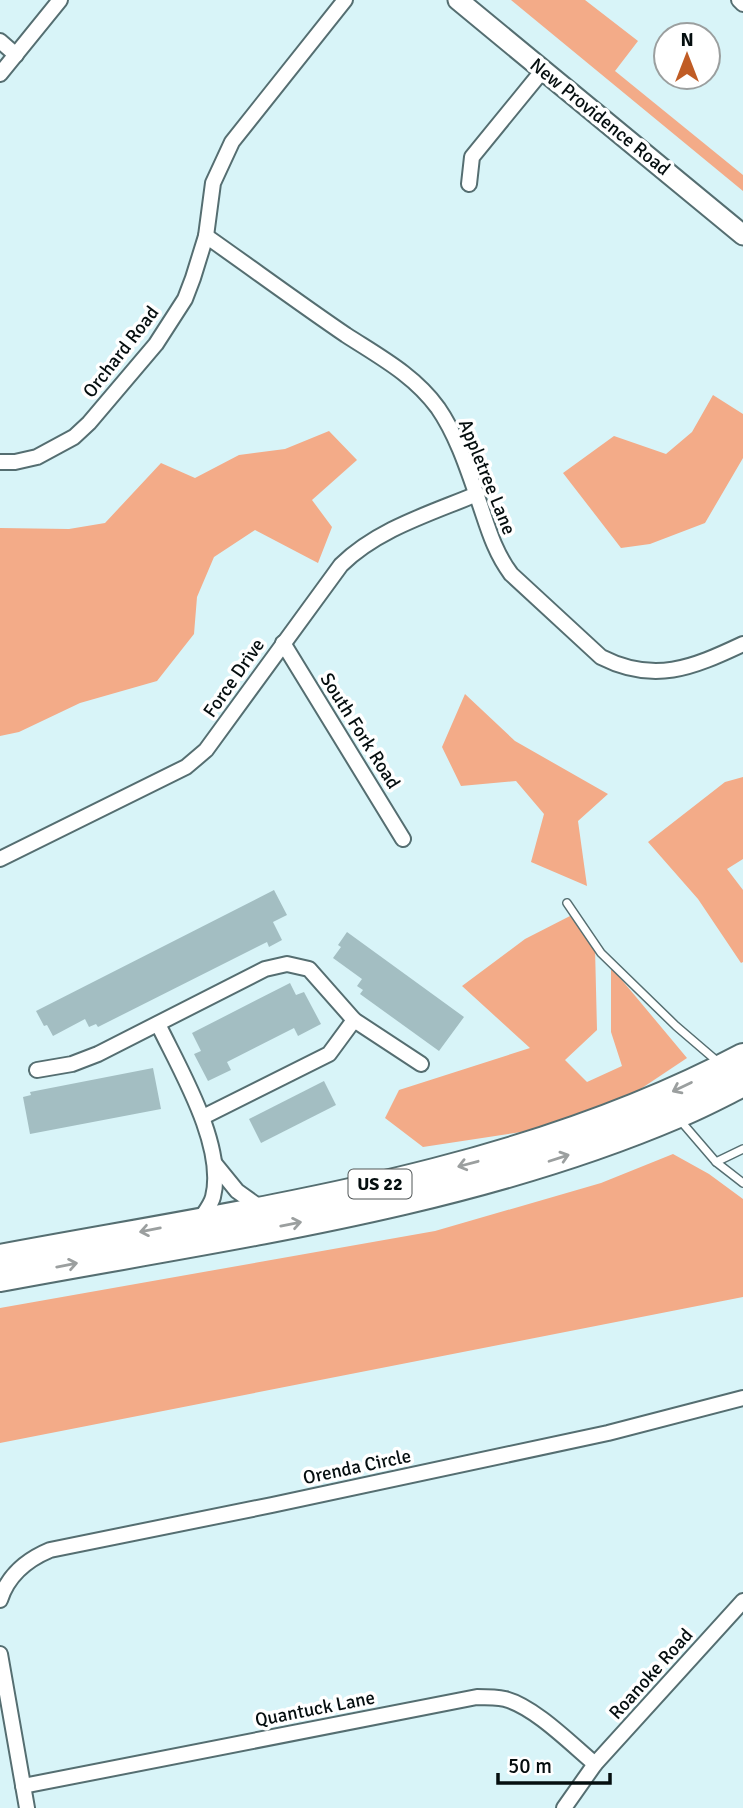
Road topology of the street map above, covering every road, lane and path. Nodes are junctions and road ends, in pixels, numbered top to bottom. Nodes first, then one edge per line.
1 (60, 0) edge
2 (345, 0) edge
3 (458, 0) edge
4 (739, 0) edge
5 (743, 5) edge
6 (0, 41) edge
7 (16, 55) junction
8 (543, 70) junction
9 (0, 74) edge
10 (469, 184) dead end
11 (743, 234) edge
12 (206, 236) junction
13 (0, 463) edge
14 (477, 494) junction
15 (283, 643) junction
16 (743, 645) edge
17 (403, 839) dead end
18 (0, 859) edge
19 (567, 903) dead end
20 (354, 1020) junction
21 (158, 1024) junction
22 (421, 1064) dead end
23 (737, 1069) edge
24 (37, 1070) dead end
25 (676, 1115) junction
26 (203, 1117) junction
27 (743, 1149) edge
28 (716, 1162) junction
29 (215, 1164) junction
30 (743, 1184) edge
31 (262, 1209) junction
32 (200, 1220) junction
33 (0, 1258) edge
34 (0, 1278) edge
35 (743, 1398) edge
36 (0, 1600) edge
37 (743, 1601) edge
38 (0, 1654) edge
39 (595, 1764) junction
40 (23, 1786) junction
41 (27, 1808) edge
42 (564, 1808) edge

1 - 7 street
2 - 12 street, Orchard Road
3 - 8 street, New Providence Road
4 - 5 street
6 - 7 street
7 - 9 street
8 - 10 street
8 - 11 street, New Providence Road
12 - 13 street, Orchard Road
12 - 14 street, Appletree Lane
14 - 15 street, Force Drive
14 - 16 street, Appletree Lane
15 - 17 street, South Fork Road
15 - 18 street, Force Drive
19 - 23 lane
20 - 21 street
20 - 22 street
20 - 26 street
21 - 24 street
21 - 26 street
23 - 25 highway, US 22
23 -> 31 highway, US 22
25 - 28 lane
34 -> 25 highway, US 22
26 - 29 street
27 - 28 lane
28 - 30 lane
29 - 31 street
29 - 32 street
31 - 32 highway, US 22
32 -> 33 highway, US 22
35 - 36 street, Orenda Circle
37 - 39 street, Roanoke Road
38 - 40 street
39 - 40 street, Quantuck Lane
39 - 42 street, Roanoke Road
40 - 41 street

